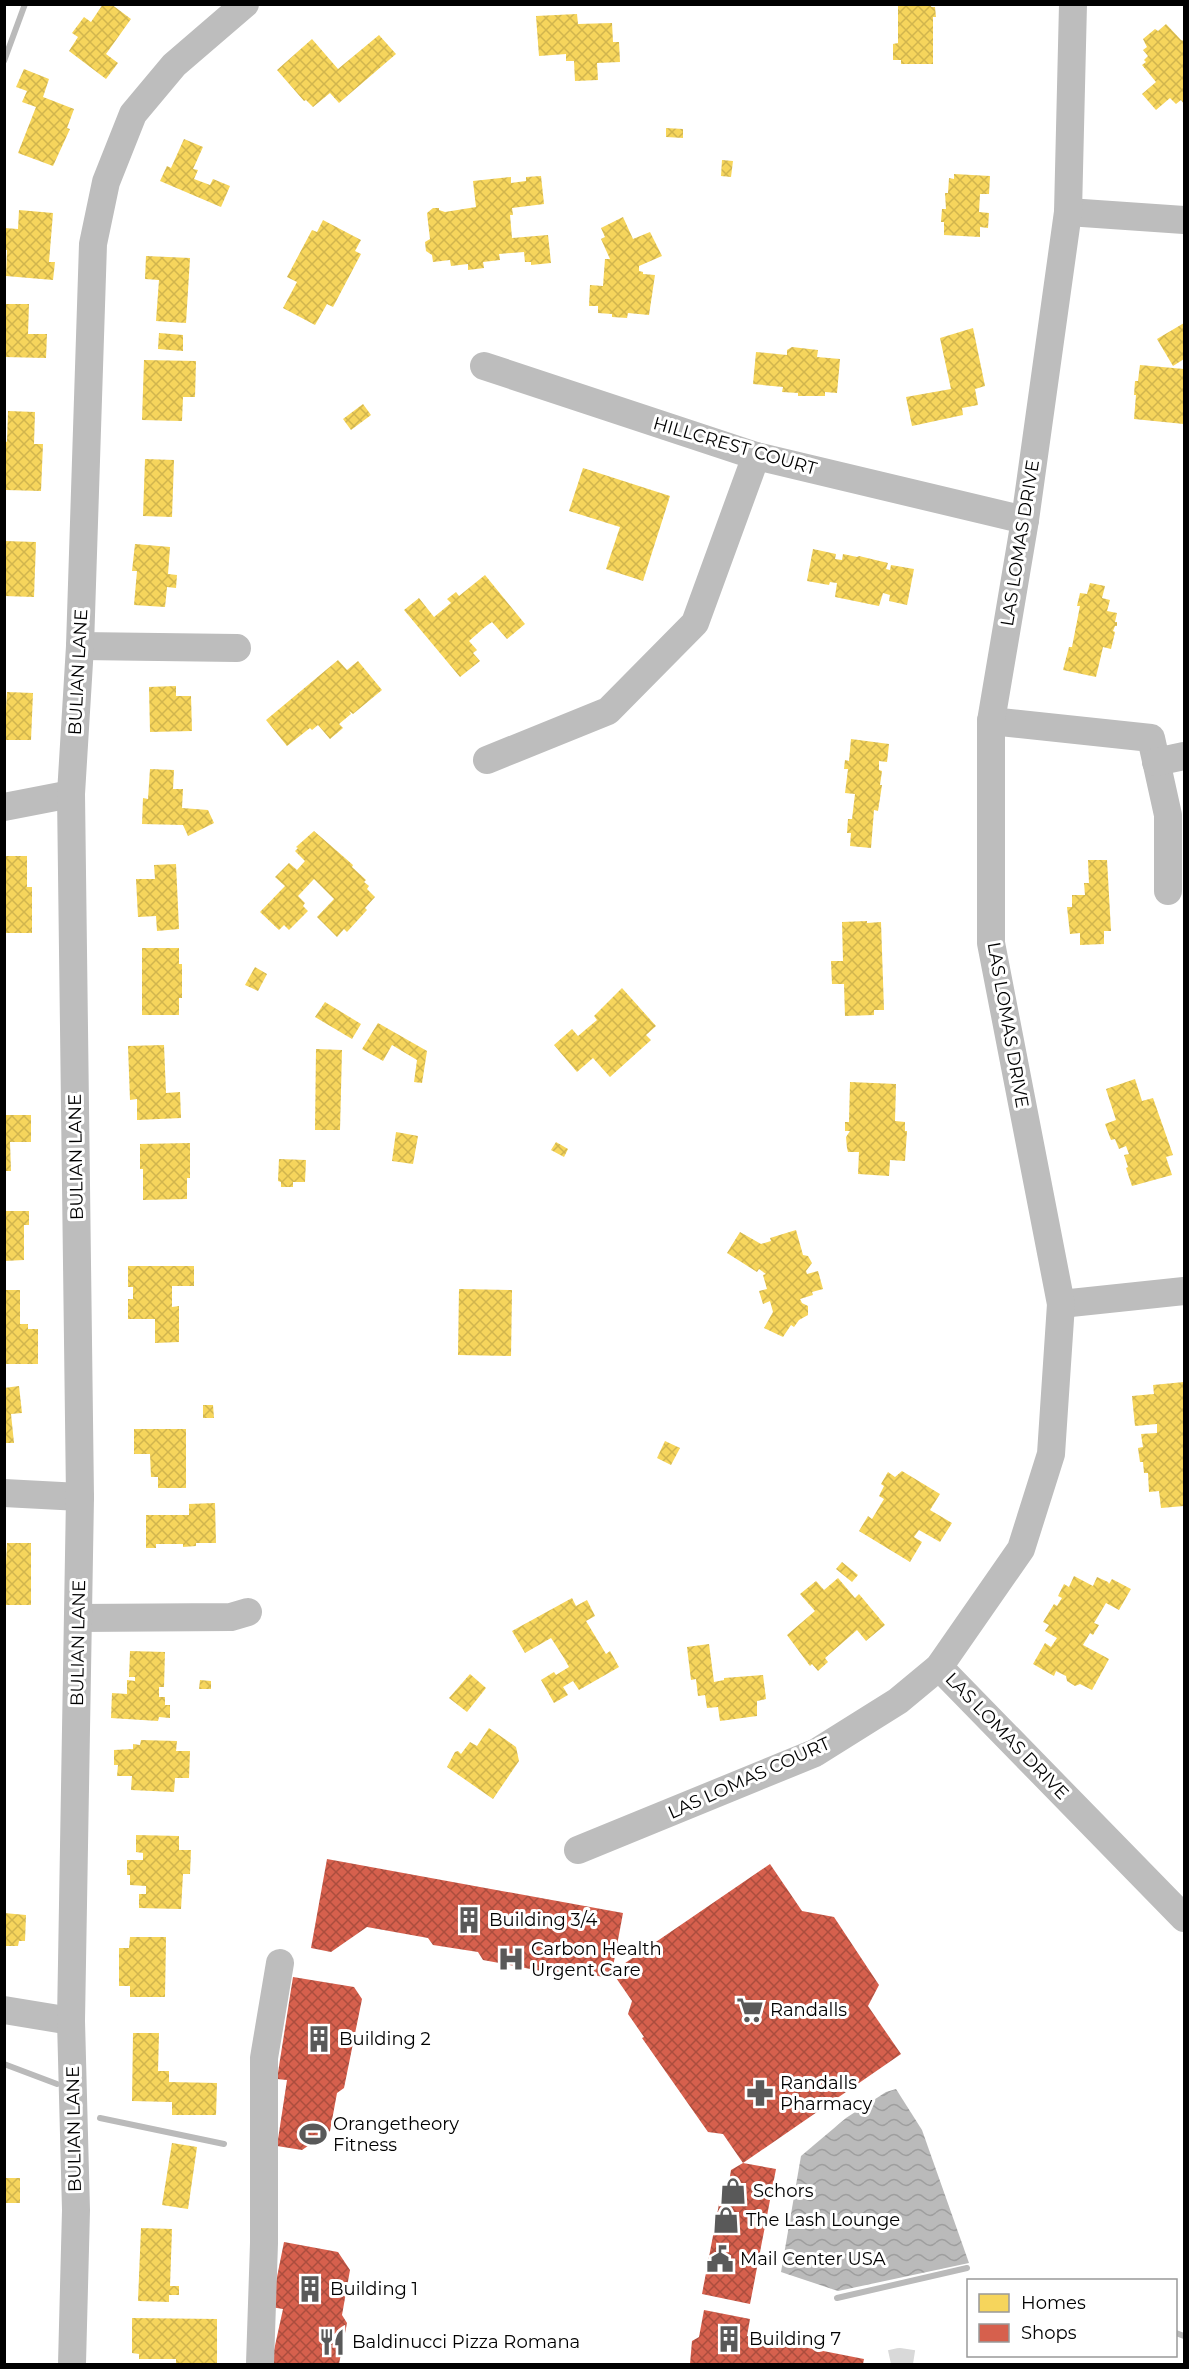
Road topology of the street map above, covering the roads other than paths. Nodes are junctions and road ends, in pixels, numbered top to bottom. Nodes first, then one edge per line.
1 (245, 4) edge
2 (1073, 4) edge
3 (1068, 212) junction
4 (1185, 220) edge
5 (484, 366) dead end
6 (756, 456) junction
7 (1025, 520) junction
8 (80, 646) junction
9 (237, 648) dead end
10 (991, 722) junction
11 (1153, 750) junction
12 (1185, 756) edge
13 (487, 760) dead end
14 (71, 794) junction
15 (4, 807) edge
16 (1176, 823) edge
17 (1168, 891) dead end
18 (1185, 1291) edge
19 (1061, 1304) junction
20 (4, 1493) edge
21 (80, 1497) junction
22 (248, 1612) dead end
23 (78, 1618) junction
24 (939, 1667) junction
25 (578, 1851) dead end
26 (1185, 1918) edge
27 (280, 1963) dead end
28 (4, 2010) edge
29 (71, 2021) junction
30 (72, 2364) edge
31 (260, 2364) edge

1 - 8 street, BULIAN LANE
2 - 3 street, LAS LOMAS DRIVE
3 - 4 street
3 - 7 street, LAS LOMAS DRIVE
5 - 6 street, HILLCREST COURT
6 - 7 street, HILLCREST COURT
6 - 13 street
7 - 10 street, LAS LOMAS DRIVE
8 - 9 street
8 - 14 street, BULIAN LANE
10 - 11 street
10 - 19 street, LAS LOMAS DRIVE
11 - 12 street
11 - 16 street
14 - 15 street
14 - 21 street, BULIAN LANE
16 - 17 street
18 - 19 street
19 - 24 street, LAS LOMAS DRIVE
20 - 21 street
21 - 23 street, BULIAN LANE
22 - 23 street
23 - 29 street, BULIAN LANE
24 - 25 street, LAS LOMAS COURT
24 - 26 street, LAS LOMAS DRIVE
27 - 31 street
28 - 29 street
29 - 30 street, BULIAN LANE

